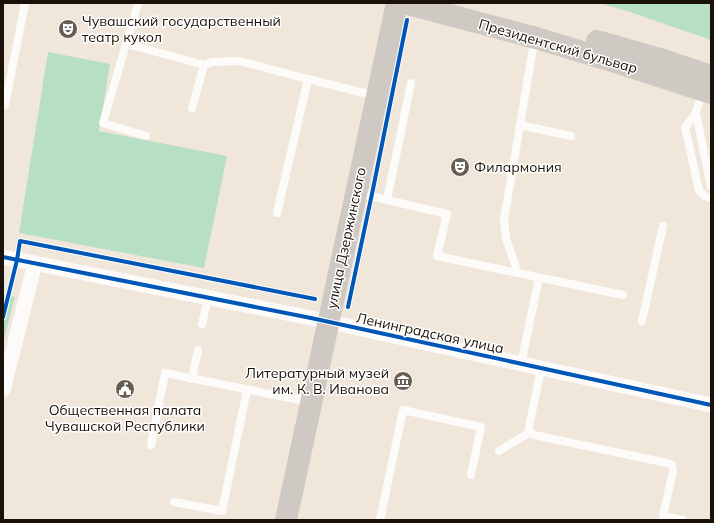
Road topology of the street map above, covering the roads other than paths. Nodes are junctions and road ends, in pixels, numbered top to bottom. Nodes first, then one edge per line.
1 (25, 3) edge
2 (138, 3) edge
3 (397, 3) edge
4 (405, 3) edge
5 (458, 3) edge
6 (536, 38) junction
7 (127, 44) junction
8 (204, 65) junction
9 (308, 79) junction
10 (411, 83) dead end
11 (706, 91) edge
12 (377, 96) junction
13 (3, 105) edge
14 (192, 108) dead end
15 (696, 113) junction
16 (520, 125) junction
17 (146, 136) dead end
18 (572, 136) dead end
19 (711, 187) edge
20 (356, 193) junction
21 (711, 198) edge
22 (387, 200) junction
23 (278, 213) dead end
24 (663, 226) dead end
25 (3, 258) edge
26 (35, 264) junction
27 (517, 273) junction
28 (539, 278) junction
29 (623, 295) dead end
30 (208, 298) junction
31 (642, 321) dead end
32 (328, 322) junction
33 (202, 324) dead end
34 (198, 350) dead end
35 (521, 364) junction
36 (541, 368) junction
37 (192, 379) junction
38 (3, 390) edge
39 (247, 390) junction
40 (311, 402) junction
41 (711, 406) edge
42 (530, 432) junction
43 (150, 445) dead end
44 (500, 451) dead end
45 (471, 475) dead end
46 (174, 502) dead end
47 (286, 520) edge
48 (380, 520) edge
49 (683, 520) edge

1 - 13 lane
2 - 7 lane
3 - 12 main road, улица Дзержинского
4 - 6 main road, Президентский бульвар
5 - 11 main road, Президентский бульвар
6 - 11 main road, Президентский бульвар
6 - 16 lane
7 - 8 lane
7 - 17 lane
8 - 9 lane
8 - 14 lane
9 - 12 lane
9 - 23 lane
10 - 22 lane
11 - 15 lane
12 - 20 main road, улица Дзержинского
15 - 19 lane
15 - 21 lane
16 - 18 lane
16 - 27 lane
20 - 22 lane
20 - 32 main road, улица Дзержинского
22 - 27 lane
24 - 31 lane
25 - 26 street, Ленинградская улица
26 - 30 street, Ленинградская улица
26 - 38 street
27 - 28 lane
28 - 29 lane
28 - 35 lane
30 - 32 street, Ленинградская улица
30 - 33 lane
32 - 35 street, Ленинградская улица
32 - 40 main road, улица Дзержинского
34 - 37 lane
35 - 36 street, Ленинградская улица
36 - 41 street, Ленинградская улица
36 - 42 lane
37 - 39 lane
37 - 43 lane
39 - 40 lane
39 - 46 lane
40 - 47 main road, улица Дзержинского
42 - 44 lane
42 - 49 lane
45 - 48 lane

